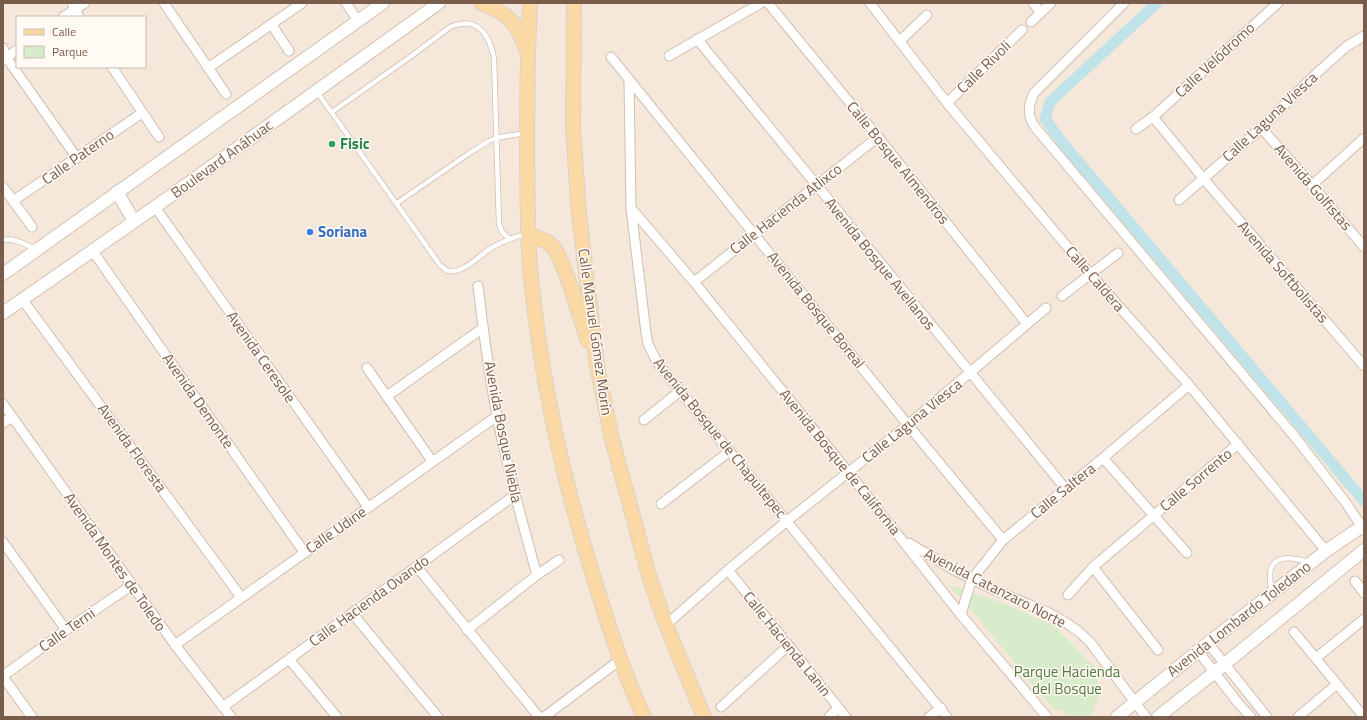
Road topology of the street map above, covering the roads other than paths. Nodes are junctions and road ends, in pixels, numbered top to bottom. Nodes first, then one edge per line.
1 (85, 3) edge
2 (164, 3) edge
3 (302, 3) edge
4 (346, 3) edge
5 (383, 3) edge
6 (439, 3) edge
7 (481, 3) edge
8 (530, 3) edge
9 (574, 3) edge
10 (761, 3) edge
11 (768, 3) edge
12 (870, 3) edge
13 (1033, 3) edge
14 (1051, 3) edge
15 (1124, 3) edge
16 (1278, 3) edge
17 (75, 10) edge
18 (1041, 12) junction
19 (927, 15) dead end
20 (65, 16) edge
21 (358, 20) junction
22 (1031, 22) dead end
23 (272, 25) junction
24 (1022, 30) dead end
25 (1364, 36) edge
26 (696, 39) junction
27 (900, 41) junction
28 (16, 50) edge
29 (289, 51) dead end
30 (527, 53) junction
31 (4, 55) edge
32 (669, 56) dead end
33 (611, 57) dead end
34 (113, 68) edge
35 (208, 68) junction
36 (629, 80) junction
37 (316, 91) junction
38 (226, 94) dead end
39 (947, 103) junction
40 (332, 112) junction
41 (142, 113) junction
42 (1153, 118) junction
43 (1261, 128) junction
44 (1136, 129) dead end
45 (527, 133) junction
46 (159, 137) dead end
47 (878, 137) junction
48 (496, 138) junction
49 (1364, 138) edge
50 (77, 158) junction
51 (1203, 178) junction
52 (1312, 185) junction
53 (816, 186) junction
54 (3, 187) edge
55 (117, 192) junction
56 (1179, 200) dead end
57 (13, 201) junction
58 (397, 203) junction
59 (155, 207) junction
60 (631, 208) junction
61 (134, 221) junction
62 (32, 227) dead end
63 (528, 234) junction
64 (754, 234) junction
65 (510, 239) junction
66 (3, 240) edge
67 (1364, 247) edge
68 (36, 250) junction
69 (92, 250) junction
70 (1118, 253) dead end
71 (3, 274) edge
72 (1091, 274) junction
73 (694, 282) junction
74 (478, 286) dead end
75 (1062, 296) dead end
76 (22, 299) junction
77 (1046, 308) dead end
78 (3, 313) edge
79 (1028, 324) junction
80 (483, 328) junction
81 (597, 366) junction
82 (1364, 366) edge
83 (367, 368) dead end
84 (970, 373) junction
85 (1189, 386) junction
86 (680, 391) junction
87 (387, 396) junction
88 (3, 404) edge
89 (497, 416) junction
90 (12, 417) junction
91 (644, 420) dead end
92 (3, 423) edge
93 (908, 425) junction
94 (1238, 444) junction
95 (730, 451) junction
96 (1103, 458) junction
97 (432, 461) junction
98 (850, 473) junction
99 (1065, 488) junction
100 (515, 495) junction
101 (661, 504) dead end
102 (368, 507) junction
103 (1153, 516) junction
104 (787, 521) junction
105 (1363, 527) edge
106 (901, 538) junction
107 (1003, 540) junction
108 (3, 542) edge
109 (1364, 550) edge
110 (1326, 551) junction
111 (304, 552) junction
112 (1187, 553) dead end
113 (559, 560) dead end
114 (1311, 562) junction
115 (417, 567) junction
116 (1093, 567) junction
117 (728, 570) junction
118 (536, 575) junction
119 (972, 579) junction
120 (1355, 582) dead end
121 (132, 585) junction
122 (1271, 593) junction
123 (1364, 593) edge
124 (1068, 595) dead end
125 (241, 596) junction
126 (352, 613) junction
127 (961, 615) junction
128 (1364, 619) edge
129 (666, 625) junction
130 (66, 630) junction
131 (467, 630) junction
132 (1294, 632) dead end
133 (1208, 643) junction
134 (175, 645) junction
135 (788, 646) junction
136 (1158, 650) dead end
137 (1198, 651) junction
138 (1316, 658) junction
139 (289, 659) junction
140 (620, 660) junction
141 (1225, 664) junction
142 (1215, 672) junction
143 (3, 677) edge
144 (1337, 684) junction
145 (1249, 694) junction
146 (1135, 702) junction
147 (1238, 703) junction
148 (223, 707) junction
149 (721, 707) dead end
150 (838, 708) junction
151 (941, 708) junction
152 (32, 717) edge
153 (231, 717) edge
154 (337, 717) edge
155 (438, 717) edge
156 (539, 717) edge
157 (544, 717) edge
158 (644, 717) edge
159 (704, 717) edge
160 (829, 717) edge
161 (846, 717) edge
162 (929, 717) edge
163 (947, 717) edge
164 (1047, 717) edge
165 (1117, 717) edge
166 (1146, 717) edge
167 (1158, 717) edge
168 (1251, 717) edge
169 (1267, 717) edge
170 (1298, 717) edge
171 (1364, 717) edge

1 - 17 street
2 - 35 street
3 - 23 street
4 - 21 street
5 - 21 street
6 - 37 street, Boulevard Anáhuac
7 - 30 main road
8 - 30 main road
9 - 81 main road, Calle Manuel Gómez Morín
10 - 26 street
11 - 47 street, Calle Bosque Almendros
12 - 27 street, Calle Caldera
13 - 18 street
14 - 18 street
15 - 105 street
16 - 42 street, Calle Velódromo
17 - 20 street
18 - 22 street
19 - 27 street
21 - 55 street
23 - 29 street
23 - 35 street
24 - 39 street, Calle Rivoli
25 - 43 street, Calle Laguna Viesca
26 - 32 street
26 - 53 street, Avenida Bosque Avellanos
27 - 39 street, Calle Caldera
28 - 31 street
30 - 45 main road
31 - 50 street
33 - 36 street, Avenida Bosque Boreal
34 - 41 street
35 - 38 street
36 - 60 street, Avenida Bosque de Chapultepec
36 - 64 street, Avenida Bosque Boreal
37 - 40 lane
37 - 59 street, Boulevard Anáhuac
39 - 72 street, Calle Caldera
40 - 48 lane
40 - 58 lane
41 - 46 street
41 - 50 street, Calle Paterno
42 - 44 street, Calle Velódromo
42 - 51 street
43 - 51 street, Calle Laguna Viesca
43 - 52 street, Avenida Golfistas
45 - 48 lane
45 - 63 main road
47 - 53 street, Calle Hacienda Atlixco
47 - 79 street, Calle Bosque Almendros
48 - 58 lane
48 - 65 lane
49 - 52 street
50 - 57 street, Calle Paterno
51 - 56 street, Calle Laguna Viesca
51 - 82 street, Avenida Softbolistas
52 - 67 street, Avenida Golfistas
53 - 64 street, Calle Hacienda Atlixco
53 - 84 street, Avenida Bosque Avellanos
54 - 57 street
55 - 61 street
55 - 68 street
57 - 62 street
58 - 65 lane
59 - 61 street, Boulevard Anáhuac
59 - 102 street, Avenida Ceresole
60 - 73 street, Avenida Bosque de California
60 - 86 street, Avenida Bosque de Chapultepec
61 - 69 street, Boulevard Anáhuac
63 - 65 lane
63 - 81 main road
63 - 140 main road
64 - 73 street, Calle Hacienda Atlixco
64 - 93 street, Avenida Bosque Boreal
66 - 68 lane
68 - 71 street
69 - 76 street, Boulevard Anáhuac
69 - 111 street, Avenida Demonte
70 - 72 street
72 - 75 street
72 - 85 street, Calle Caldera
73 - 98 street, Avenida Bosque de California
74 - 80 street, Avenida Bosque Niebla
76 - 78 street, Boulevard Anáhuac
76 - 125 street, Avenida Floresta
77 - 79 street, Calle Laguna Viesca
79 - 84 street, Calle Laguna Viesca
80 - 87 street
80 - 89 street, Avenida Bosque Niebla
81 - 129 main road, Calle Manuel Gómez Morín
83 - 87 street
84 - 93 street, Calle Laguna Viesca
84 - 99 street, Avenida Bosque Avellanos
85 - 94 street, Calle Caldera
85 - 96 street, Calle Saltera
86 - 91 street
86 - 95 street, Avenida Bosque de Chapultepec
87 - 97 street
88 - 90 street, Avenida Montes de Toledo
89 - 97 street, Calle Udine
89 - 100 street, Avenida Bosque Niebla
90 - 92 street
90 - 121 street, Avenida Montes de Toledo
93 - 98 street, Calle Laguna Viesca
93 - 107 street, Avenida Bosque Boreal
94 - 103 street, Calle Sorrento
94 - 110 street, Calle Caldera
95 - 101 street
95 - 104 street, Avenida Bosque de Chapultepec
96 - 99 street, Calle Saltera
96 - 103 street
97 - 102 street, Calle Udine
98 - 104 street, Calle Laguna Viesca
98 - 106 street, Avenida Bosque de California
99 - 107 street, Calle Saltera
100 - 115 street, Calle Hacienda Ovando
100 - 118 street, Avenida Bosque Niebla
102 - 111 street, Calle Udine
103 - 112 street
103 - 116 street, Calle Sorrento
104 - 117 street, Calle Laguna Viesca
104 - 151 street, Avenida Bosque de Chapultepec
105 - 110 street, Avenida Lombardo Toledano
106 - 119 street, Avenida Catanzaro Norte
106 - 127 street, Avenida Bosque de California
107 - 119 street, Calle Saltera
108 - 130 street
109 - 141 street, Avenida Lombardo Toledano
110 - 114 street, Avenida Lombardo Toledano
111 - 125 street, Calle Udine
113 - 118 street
114 - 122 street, Avenida Lombardo Toledano
114 - 122 lane
115 - 126 street, Calle Hacienda Ovando
115 - 131 street
116 - 124 street, Calle Sorrento
116 - 136 street
117 - 129 street, Calle Laguna Viesca
117 - 135 street, Calle Hacienda Lanin
118 - 131 street
119 - 127 street, Calle Saltera
119 - 146 street, Avenida Catanzaro Norte
120 - 123 street
121 - 130 street, Calle Terni
121 - 134 street, Avenida Montes de Toledo
122 - 133 street, Avenida Lombardo Toledano
125 - 134 street, Calle Udine
126 - 139 street, Calle Hacienda Ovando
126 - 155 street
127 - 164 street, Avenida Bosque de California
128 - 138 street
129 - 159 main road, Calle Manuel Gómez Morín
130 - 143 street, Calle Terni
131 - 156 street
132 - 138 street
133 - 137 street, Avenida Lombardo Toledano
133 - 141 street
134 - 148 street, Avenida Montes de Toledo
135 - 149 street
135 - 150 street, Calle Hacienda Lanin
137 - 142 street
137 - 146 street, Avenida Lombardo Toledano
138 - 144 street
139 - 148 street, Calle Hacienda Ovando
139 - 154 street
140 - 157 street
140 - 158 main road
141 - 142 street, Avenida Lombardo Toledano
141 - 145 street
142 - 147 street
142 - 167 street, Avenida Lombardo Toledano
143 - 152 street
144 - 170 street
144 - 171 street
145 - 147 street
145 - 169 street
146 - 165 street, Avenida Lombardo Toledano
146 - 166 street, Avenida Catanzaro Norte
147 - 168 street
148 - 153 street, Avenida Montes de Toledo
150 - 160 street
150 - 161 street, Calle Hacienda Lanin
151 - 162 street
151 - 163 street, Avenida Bosque de Chapultepec

